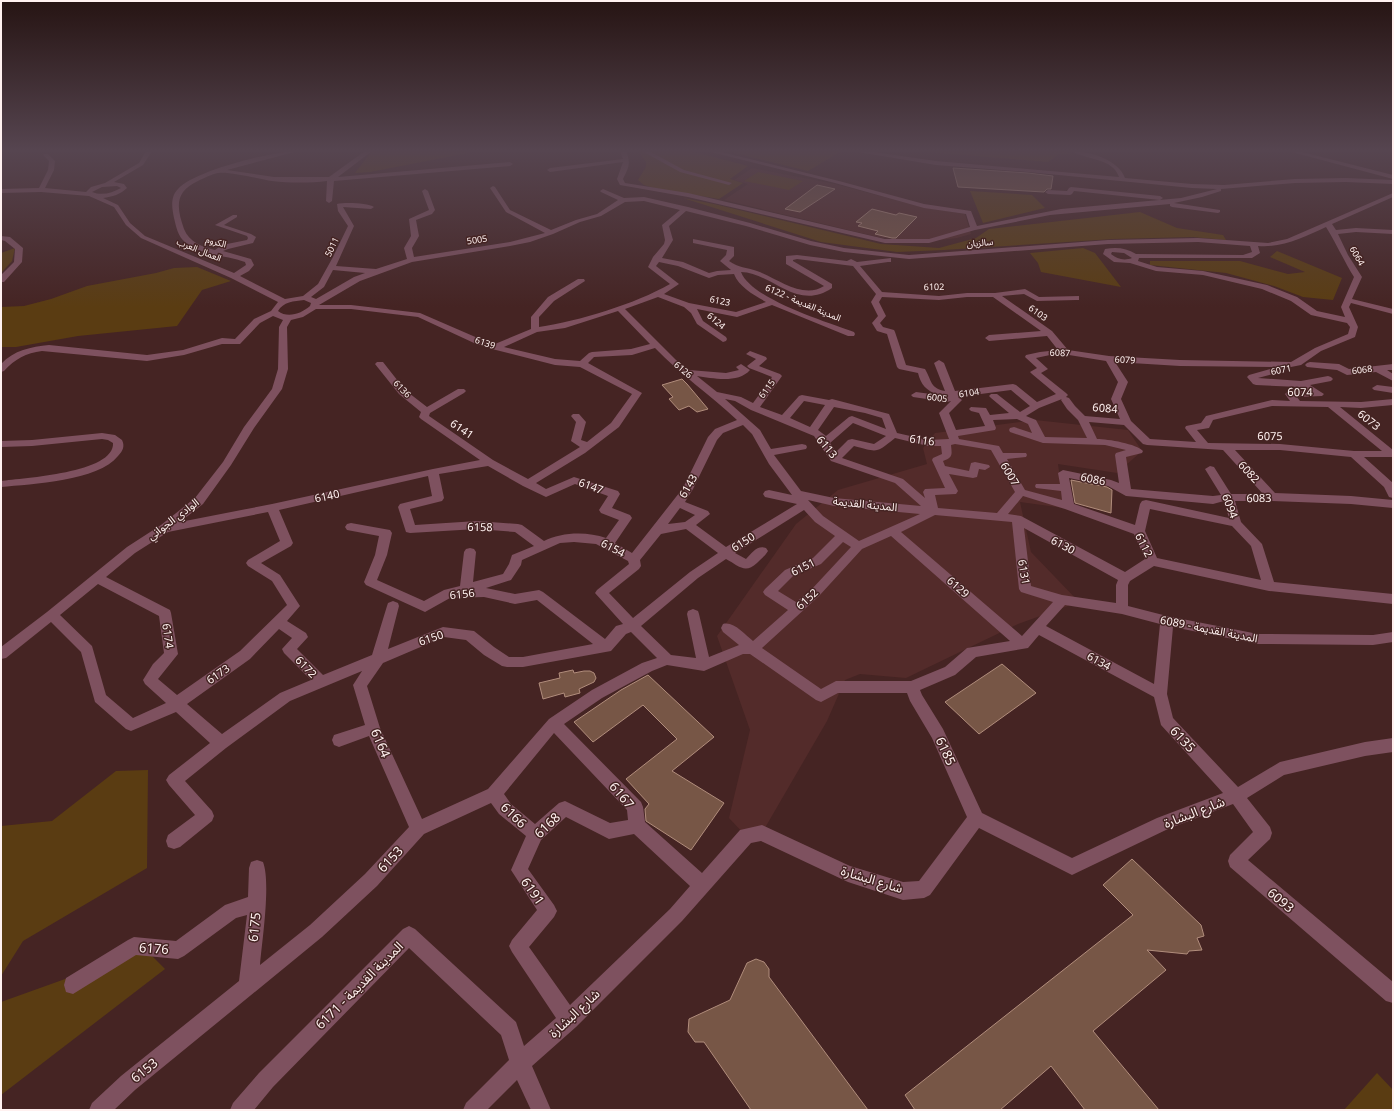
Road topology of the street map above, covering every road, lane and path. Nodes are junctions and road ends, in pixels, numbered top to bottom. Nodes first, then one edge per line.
1 (109, 203) edge
2 (117, 203) edge
3 (175, 203) edge
4 (429, 203) edge
5 (503, 203) edge
6 (618, 203) edge
7 (662, 203) edge
8 (722, 203) edge
9 (913, 203) edge
10 (1157, 203) joint
11 (1374, 203) edge
12 (116, 206) junction
13 (370, 207) dead end
14 (686, 208) junction
15 (1218, 211) dead end
16 (235, 216) dead end
17 (1328, 223) junction
18 (974, 228) junction
19 (1334, 232) junction
20 (1393, 232) edge
21 (551, 233) junction
22 (1, 238) edge
23 (696, 241) dead end
24 (810, 243) junction
25 (1253, 245) junction
26 (215, 253) junction
27 (909, 257) junction
28 (656, 259) junction
29 (412, 260) junction
30 (855, 264) junction
31 (331, 268) junction
32 (383, 269) junction
33 (735, 271) junction
34 (234, 276) junction
35 (1, 280) edge
36 (581, 281) dead end
37 (658, 294) junction
38 (880, 294) junction
39 (995, 295) junction
40 (305, 298) junction
41 (1076, 298) dead end
42 (1347, 300) junction
43 (285, 302) junction
44 (772, 302) junction
45 (315, 305) junction
46 (687, 305) junction
47 (620, 308) junction
48 (274, 312) junction
49 (1393, 312) edge
50 (289, 317) junction
51 (1350, 321) junction
52 (535, 330) junction
53 (1049, 333) junction
54 (851, 334) dead end
55 (989, 338) dead end
56 (723, 339) dead end
57 (656, 344) junction
58 (495, 347) junction
59 (1065, 352) junction
60 (750, 354) dead end
61 (1109, 359) junction
62 (939, 363) dead end
63 (1306, 363) junction
64 (380, 364) dead end
65 (582, 364) junction
66 (741, 367) dead end
67 (1393, 367) edge
68 (1, 369) edge
69 (1378, 369) junction
70 (684, 372) junction
71 (1393, 378) edge
72 (1328, 379) dead end
73 (1301, 384) junction
74 (1377, 388) dead end
75 (1393, 390) edge
76 (461, 391) dead end
77 (714, 394) junction
78 (916, 395) dead end
79 (994, 396) dead end
80 (955, 398) junction
81 (1066, 400) dead end
82 (832, 402) junction
83 (1393, 402) edge
84 (1297, 404) junction
85 (1331, 404) junction
86 (1036, 406) junction
87 (754, 408) junction
88 (974, 409) dead end
89 (426, 411) junction
90 (576, 416) dead end
91 (1019, 416) junction
92 (986, 418) junction
93 (784, 419) junction
94 (1082, 419) junction
95 (744, 421) junction
96 (1128, 422) junction
97 (1014, 430) dead end
98 (812, 432) junction
99 (967, 433) junction
100 (893, 435) junction
101 (1040, 438) junction
102 (951, 439) junction
103 (825, 442) junction
104 (1094, 442) junction
105 (1147, 442) junction
106 (1, 444) edge
107 (976, 444) junction
108 (1204, 445) junction
109 (588, 446) junction
110 (802, 447) dead end
111 (1226, 447) junction
112 (1133, 449) junction
113 (768, 453) junction
114 (1354, 454) junction
115 (1392, 454) edge
116 (1022, 455) dead end
117 (999, 456) junction
118 (835, 459) junction
119 (490, 462) junction
120 (985, 466) dead end
121 (941, 469) junction
122 (1210, 469) dead end
123 (433, 472) junction
124 (1, 484) edge
125 (527, 484) junction
126 (1040, 486) dead end
127 (1066, 488) junction
128 (1392, 488) edge
129 (1022, 492) junction
130 (1126, 492) junction
131 (769, 494) dead end
132 (1228, 497) junction
133 (1272, 497) junction
134 (801, 500) junction
135 (678, 503) junction
136 (1393, 504) edge
137 (1069, 506) junction
138 (272, 508) junction
139 (933, 511) junction
140 (1000, 517) junction
141 (1017, 519) junction
142 (1236, 523) junction
143 (688, 526) junction
144 (351, 527) dead end
145 (165, 528) junction
146 (658, 530) junction
147 (892, 531) junction
148 (1139, 531) junction
149 (843, 535) junction
150 (608, 544) junction
151 (858, 546) junction
152 (543, 547) junction
153 (762, 551) dead end
154 (470, 552) dead end
155 (726, 553) junction
156 (634, 560) junction
157 (1152, 561) junction
158 (98, 578) junction
159 (1125, 578) junction
160 (1269, 586) junction
161 (466, 589) junction
162 (448, 593) junction
163 (1393, 599) edge
164 (1062, 600) junction
165 (393, 606) dead end
166 (796, 609) junction
167 (1122, 609) junction
168 (693, 614) dead end
169 (52, 615) junction
170 (1167, 621) junction
171 (278, 622) junction
172 (632, 626) junction
173 (728, 628) dead end
174 (1038, 628) junction
175 (1393, 637) edge
176 (1023, 644) junction
177 (606, 647) junction
178 (754, 649) junction
179 (1, 654) edge
180 (378, 659) junction
181 (667, 660) junction
182 (704, 665) junction
183 (321, 682) junction
184 (912, 687) junction
185 (1160, 694) junction
186 (176, 703) junction
187 (554, 723) junction
188 (373, 728) junction
189 (339, 740) dead end
190 (222, 744) junction
191 (1393, 746) edge
192 (494, 794) junction
193 (1236, 796) junction
194 (976, 818) junction
195 (637, 826) junction
196 (418, 829) junction
197 (535, 834) junction
198 (174, 841) dead end
199 (257, 868) dead end
200 (519, 870) joint
201 (702, 885) junction
202 (256, 903) junction
203 (73, 984) dead end
204 (248, 987) junction
205 (1393, 994) edge
206 (569, 1020) junction
207 (520, 1063) junction
208 (98, 1110) edge
209 (240, 1110) edge
210 (473, 1110) edge
211 (541, 1110) edge

1 - 12 street
2 - 12 street
3 - 26 street, الكروم
4 - 29 street
5 - 21 street
6 - 21 street, 5005
7 - 14 street, سالزيان
8 - 18 street
9 - 18 street
10 - 15 street
10 - 18 street
11 - 17 street, سالزيان
12 - 34 street, العمال العرب
13 - 31 street, 5011
14 - 24 street, سالزيان
14 - 28 street
16 - 26 street
17 - 19 street, 6064
17 - 25 street, سالزيان
19 - 20 street
19 - 42 street, 6064
21 - 29 street, 5005
22 - 35 street
23 - 33 street
24 - 27 street, سالزيان
24 - 30 street
25 - 27 street, سالزيان
25 - 51 street
26 - 34 street, الكروم
27 - 30 street
28 - 33 street
28 - 37 street
29 - 32 street, 5005
30 - 33 street, المدينة القديمة - 6122
30 - 38 street
31 - 32 street
31 - 40 street, 5011
32 - 45 street, 5005
33 - 44 street, المدينة القديمة - 6122
34 - 43 street, العمال العرب
36 - 52 street
37 - 46 street
37 - 47 street
38 - 39 street, 6102
38 - 80 street, 6104
39 - 41 street, 6102
39 - 53 street, 6103
40 - 43 street
40 - 45 street
42 - 49 street
42 - 51 street
43 - 48 street
44 - 46 street, 6123
44 - 54 street, المدينة القديمة - 6122
45 - 50 street, 5005
45 - 58 street, 6139
46 - 56 street, 6124
47 - 52 street
47 - 57 street, 6126
48 - 50 street
48 - 68 street
50 - 145 street, الوادي الجواني
51 - 63 street
52 - 58 street
53 - 55 street
53 - 59 street, 6103
57 - 65 street
57 - 70 street, 6126
58 - 65 street, 6139
59 - 61 street, 6087
59 - 86 street, 6087
60 - 87 street, 6115
61 - 63 street, 6079
61 - 96 street, 6079
62 - 80 street
63 - 69 street, 6068
63 - 73 street, 6071
64 - 89 street, 6136
65 - 109 street
66 - 70 street
67 - 69 street, 6068
69 - 71 street
70 - 77 street, 6126
72 - 73 street
73 - 84 street
74 - 75 street
76 - 89 street
77 - 87 street, 6113
77 - 95 street, 6126
78 - 80 street, 6005
79 - 91 street
80 - 86 street, 6104
80 - 102 street, 6005
81 - 94 street, 6084
82 - 93 street
82 - 98 street
82 - 100 street
83 - 85 street, 6074
84 - 85 street, 6074
84 - 108 street, 6074
85 - 115 street, 6073
86 - 91 street, 6087
87 - 93 street, 6113
88 - 92 street
89 - 119 street, 6141
90 - 109 street
91 - 92 street, 6087
91 - 101 street
92 - 99 street
93 - 98 street, 6113
94 - 96 street, 6084
94 - 104 street
95 - 113 street, 6126
95 - 135 street, 6143
96 - 105 street, 6079
97 - 101 street
98 - 103 street, 6113
99 - 102 street
99 - 107 street
100 - 102 street, 6116
100 - 103 street, 6116
100 - 118 street
101 - 104 street
102 - 107 street, 6007
102 - 121 street, 6116
103 - 118 street, 6113
104 - 112 street
105 - 108 street, 6075
105 - 112 street, 6086
106 - 124 street
107 - 117 street, 6007
108 - 111 street, 6075
109 - 125 street
110 - 113 street
111 - 114 street, 6075
111 - 133 street, 6082
112 - 130 street, 6086
113 - 134 street, 6126
114 - 115 street, 6075
114 - 128 street
116 - 117 street, 6007
117 - 129 street, 6007
118 - 139 street, 6113
119 - 123 street, 6140
119 - 125 street, 6141
120 - 121 street
121 - 139 street
122 - 132 street, 6094
123 - 138 street, 6140
123 - 152 street, 6158
125 - 150 street, 6147
126 - 127 street
127 - 130 street, 6086
127 - 137 street, 6086
129 - 137 street, 6112
129 - 140 street
130 - 132 street, 6083
131 - 134 street, المدينة القديمة
132 - 133 street, 6083
132 - 142 street, 6094
133 - 136 street, 6083
134 - 139 street, المدينة القديمة
134 - 149 street, 6126
134 - 155 street, 6150
135 - 143 street
135 - 146 street, 6143
137 - 148 street, 6112
138 - 145 street, 6140
138 - 171 street, 6173
139 - 140 street
139 - 147 street, 6152
140 - 141 street, 6130
141 - 159 street, 6130
141 - 164 street, 6131
142 - 148 street
142 - 160 street, 6094
143 - 146 street
143 - 155 street
144 - 162 street, 6156
145 - 158 street, الوادي الجواني
146 - 156 street, 6143
147 - 151 street, 6152
147 - 176 street, 6129
148 - 157 street, 6112
149 - 151 street, 6126
149 - 166 street, 6151
150 - 152 street, 6154
150 - 156 street, 6154
151 - 166 street, 6152
152 - 161 street, 6154
153 - 155 street
154 - 161 street
155 - 172 street, 6150
156 - 172 street, 6154
157 - 159 street
157 - 160 street, 6112
158 - 169 street, الوادي الجواني
158 - 186 street, 6174
159 - 167 street
160 - 163 street, 6112
161 - 162 street
162 - 177 street, 6156
164 - 167 street, المدينة القديمة - 6089
164 - 174 street
165 - 180 street
166 - 178 street, 6152
167 - 170 street, المدينة القديمة - 6089
168 - 182 street
169 - 179 street, الوادي الجواني
169 - 186 street, 6173
170 - 175 street, المدينة القديمة - 6089
170 - 185 street, 6135
171 - 183 street, 6172
171 - 186 street, 6173
172 - 177 street, 6150
172 - 181 street, 6154
173 - 178 street
174 - 176 street
174 - 185 street, 6134
176 - 184 street
177 - 180 street, 6150
178 - 182 street
178 - 184 street
180 - 183 street, 6150
180 - 188 street, 6164
181 - 182 street, 6153
181 - 187 street, 6153
183 - 190 street, 6150
184 - 194 street, 6185
185 - 193 street, 6135
186 - 190 street, 6174
187 - 192 street, 6153
187 - 195 street, 6167
188 - 189 street
188 - 196 street, 6164
190 - 198 street, 6150
191 - 193 street, شارع البشارة
192 - 196 street, 6153
192 - 197 street, 6166
193 - 194 street, شارع البشارة
193 - 205 street, 6093
194 - 201 street, شارع البشارة
195 - 197 street, 6168
195 - 201 street
196 - 204 street, 6153
197 - 200 street, 6168
199 - 202 street, 6175
200 - 206 street, 6191
201 - 206 street, شارع البشارة
202 - 203 street, 6176
202 - 204 street, 6175
204 - 208 street, 6153
206 - 207 street, شارع البشارة
207 - 209 street, المدينة القديمة - 6171
207 - 210 street, شارع البشارة
207 - 211 street

